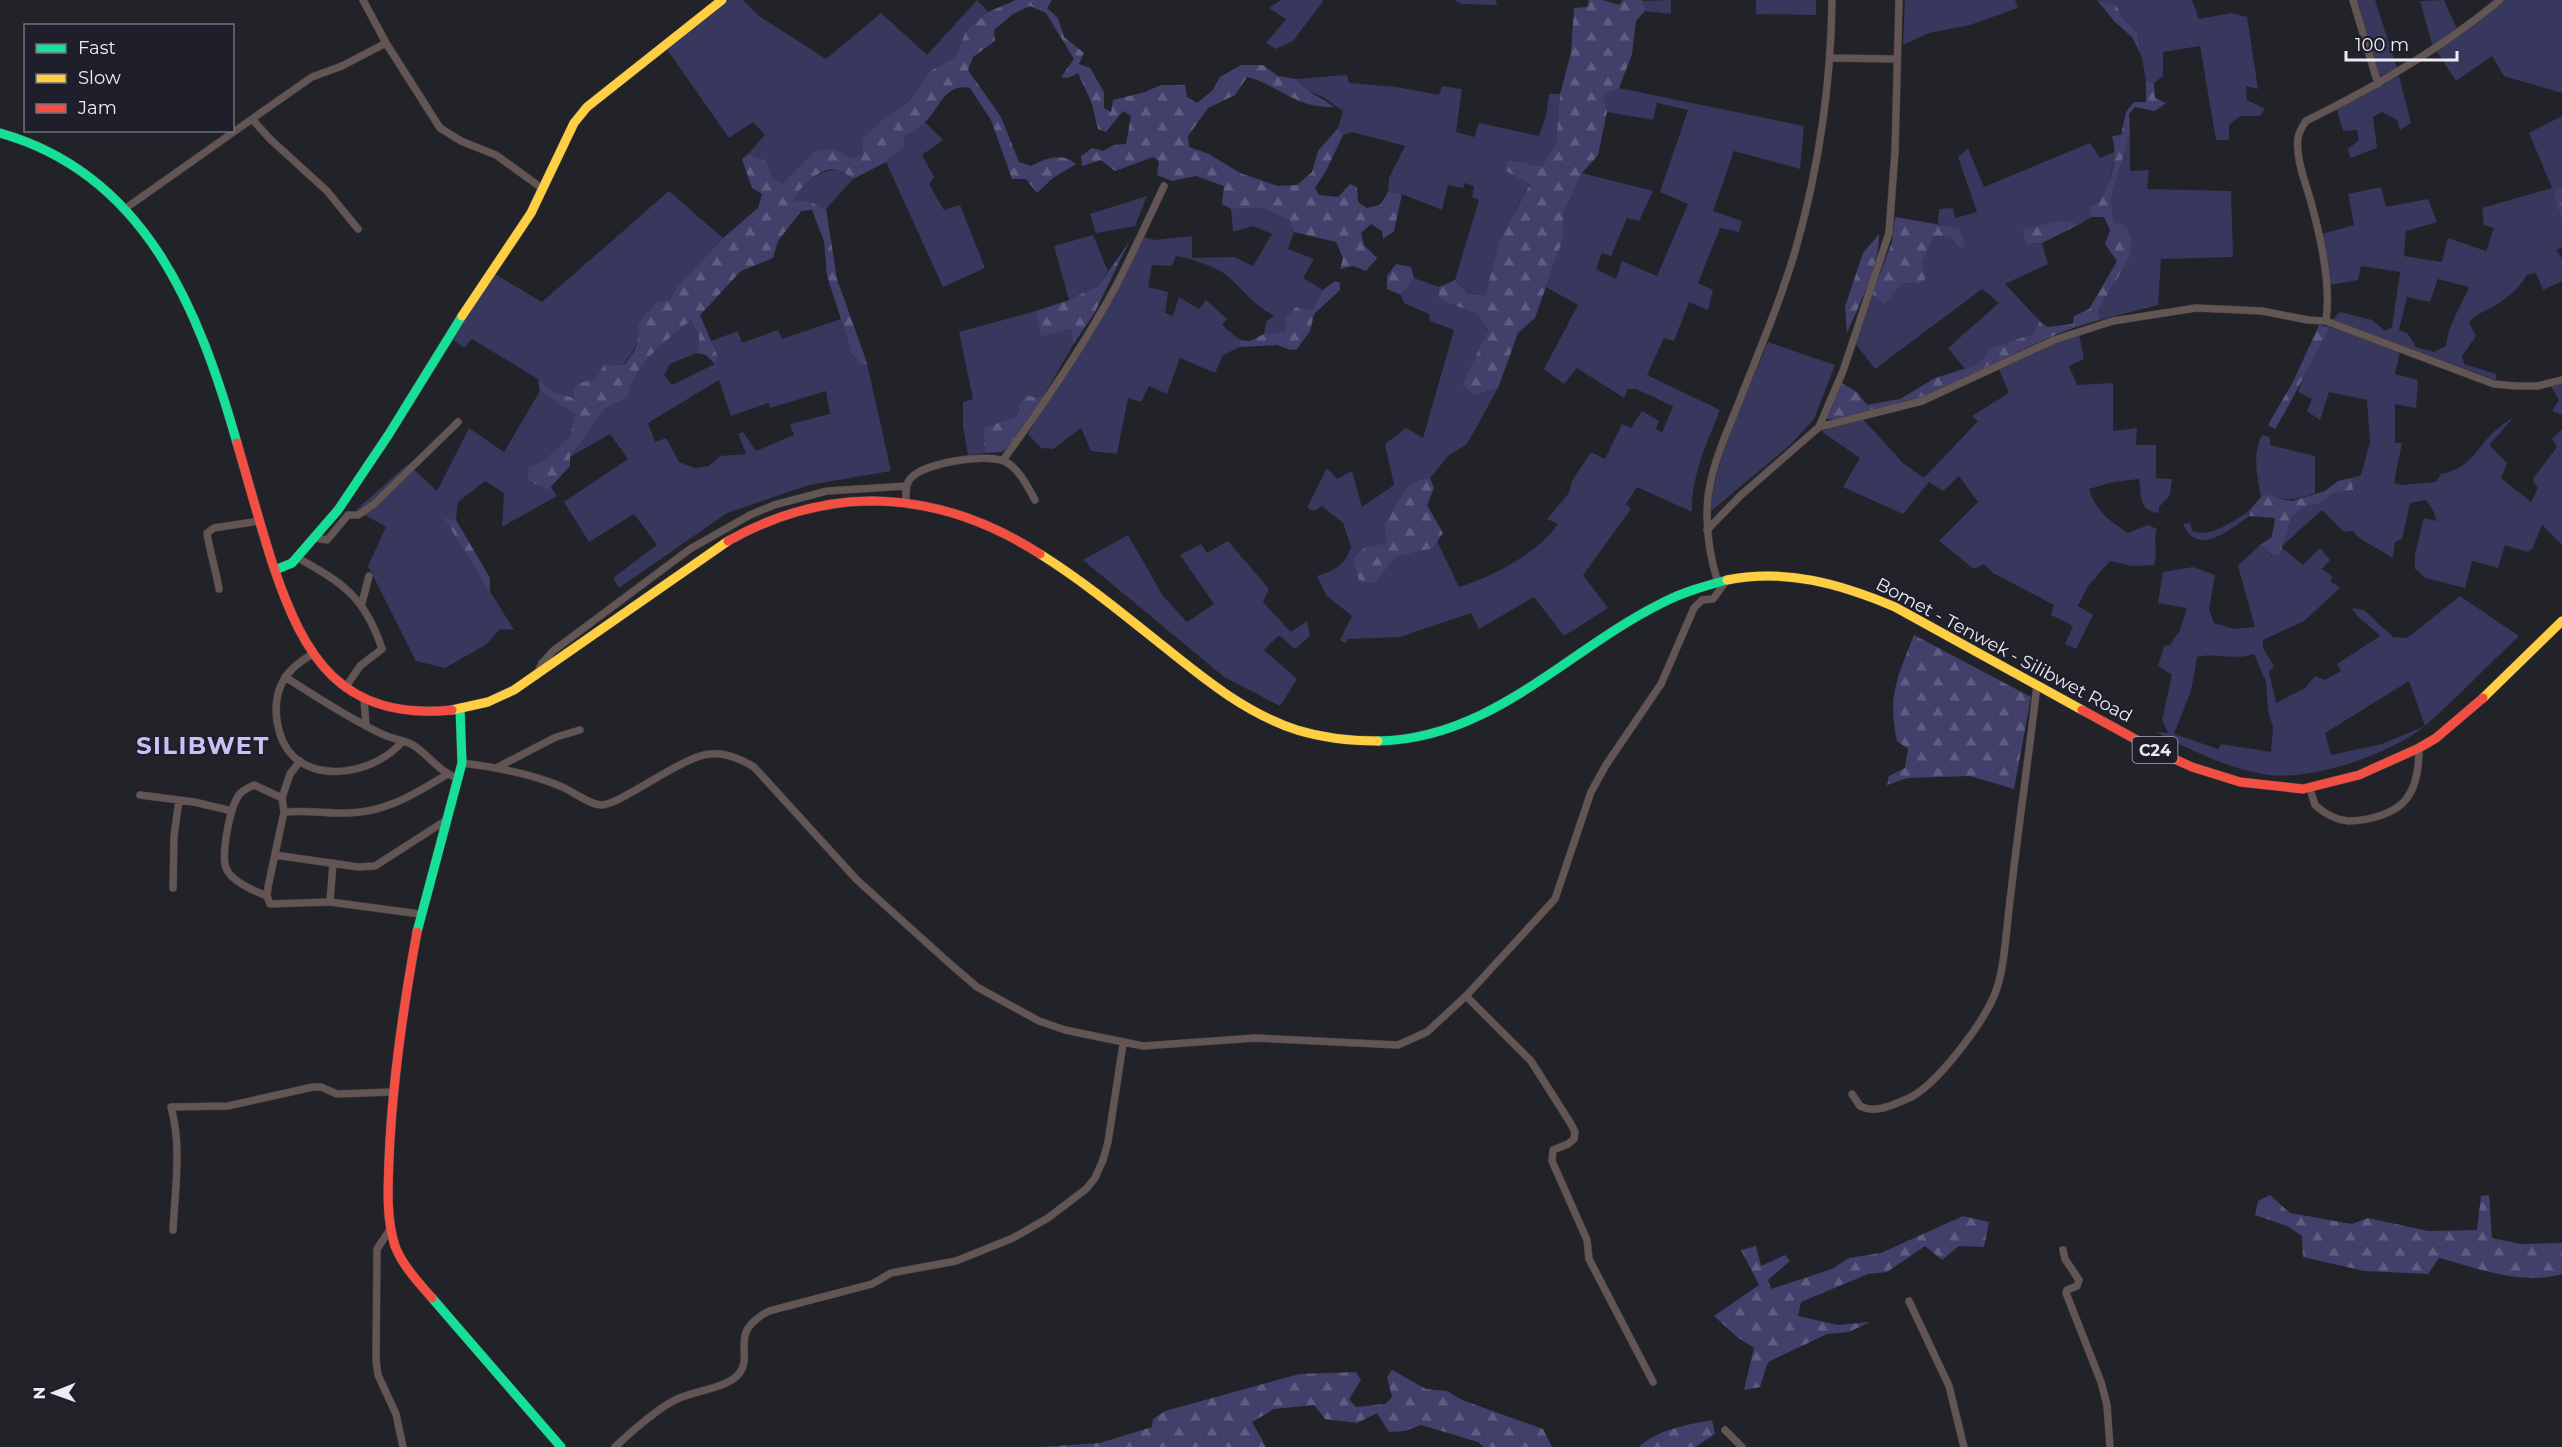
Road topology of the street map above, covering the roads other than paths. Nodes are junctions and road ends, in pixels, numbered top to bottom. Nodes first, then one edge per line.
1 (363, 0) edge
2 (722, 0) edge
3 (1832, 0) edge
4 (1899, 0) edge
5 (2353, 0) edge
6 (2500, 0) edge
7 (386, 43) junction
8 (1831, 58) junction
9 (1897, 59) junction
10 (2378, 84) junction
11 (252, 118) junction
12 (234, 131) edge
13 (232, 132) edge
14 (2, 135) edge
15 (1164, 186) dead end
16 (543, 189) junction
17 (126, 208) junction
18 (358, 229) dead end
19 (2326, 321) junction
20 (2562, 380) edge
21 (458, 422) dead end
22 (1820, 427) junction
23 (1003, 460) junction
24 (907, 486) junction
25 (1035, 500) dead end
26 (906, 502) junction
27 (259, 521) junction
28 (1707, 530) junction
29 (316, 538) junction
30 (298, 558) junction
31 (275, 570) junction
32 (369, 576) dead end
33 (1722, 581) junction
34 (219, 590) dead end
35 (362, 603) junction
36 (2562, 621) edge
37 (311, 655) junction
38 (536, 676) junction
39 (285, 677) junction
40 (2037, 685) junction
41 (345, 688) junction
42 (364, 699) junction
43 (460, 708) junction
44 (366, 726) junction
45 (580, 730) dead end
46 (402, 742) junction
47 (2419, 748) junction
48 (300, 761) junction
49 (462, 763) junction
50 (498, 767) junction
51 (446, 775) junction
52 (458, 778) junction
53 (2310, 789) junction
54 (140, 795) dead end
55 (282, 798) junction
56 (179, 800) junction
57 (232, 812) junction
58 (284, 812) junction
59 (446, 821) junction
60 (275, 855) junction
61 (333, 863) junction
62 (173, 888) dead end
63 (267, 896) junction
64 (330, 902) junction
65 (420, 914) junction
66 (1466, 996) junction
67 (1123, 1044) junction
68 (392, 1092) junction
69 (1852, 1094) dead end
70 (391, 1228) junction
71 (173, 1230) dead end
72 (2062, 1250) dead end
73 (1909, 1301) dead end
74 (1653, 1382) dead end
75 (1725, 1430) dead end
76 (403, 1447) edge
77 (561, 1447) edge
78 (615, 1447) edge
79 (1742, 1447) edge
80 (1964, 1447) edge
81 (2110, 1447) edge

1 - 7 street
2 - 16 main road
3 - 8 street
4 - 9 street
5 - 10 street
6 - 10 street
7 - 11 street
7 - 16 street
8 - 9 street
8 - 28 street
9 - 22 street
10 - 19 street
11 - 12 street
11 - 18 street
13 - 17 street
14 - 17 main road, C24
15 - 23 street
16 - 29 main road
17 - 27 main road, C24
19 - 20 street
19 - 22 street
21 - 29 street
22 - 28 street
23 - 24 street
23 - 25 street
24 - 26 street
24 - 38 street
26 - 33 main road, C24
26 - 38 main road, C24
27 - 31 main road, C24
27 - 34 street
28 - 33 street
29 - 30 main road
30 - 31 main road
30 - 35 street
31 - 37 main road, C24
32 - 35 street
33 - 40 main road, Bomet - Tenwek - Silibwet Road / C24
33 - 66 street
35 - 41 street
36 - 47 main road, Bomet - Tenwek - Silibwet Road / C24
37 - 39 street
37 - 41 main road, C24
38 - 43 main road, C24
39 - 44 street
39 - 48 street
40 - 53 main road, Bomet - Tenwek - Silibwet Road / C24
40 - 69 street
41 - 42 main road, C24
42 - 43 main road, C24
42 - 44 street
43 - 49 main road
44 - 46 street
45 - 50 street
46 - 48 street
46 - 51 street
47 - 53 main road, Bomet - Tenwek - Silibwet Road / C24
47 - 53 street
48 - 55 street
49 - 50 street
49 - 52 main road
50 - 67 street
51 - 52 street
51 - 58 street
52 - 59 main road
54 - 56 street
55 - 57 street
55 - 58 street
56 - 57 street
56 - 62 street
57 - 63 street
58 - 60 street
59 - 61 street
59 - 65 main road
60 - 61 street
60 - 63 street
61 - 64 street
63 - 64 street
64 - 65 street
65 - 68 main road
66 - 67 street
66 - 74 street
67 - 78 street
68 - 70 main road
68 - 71 street
70 - 76 street
70 - 77 main road
72 - 81 street
73 - 80 street
75 - 79 street

